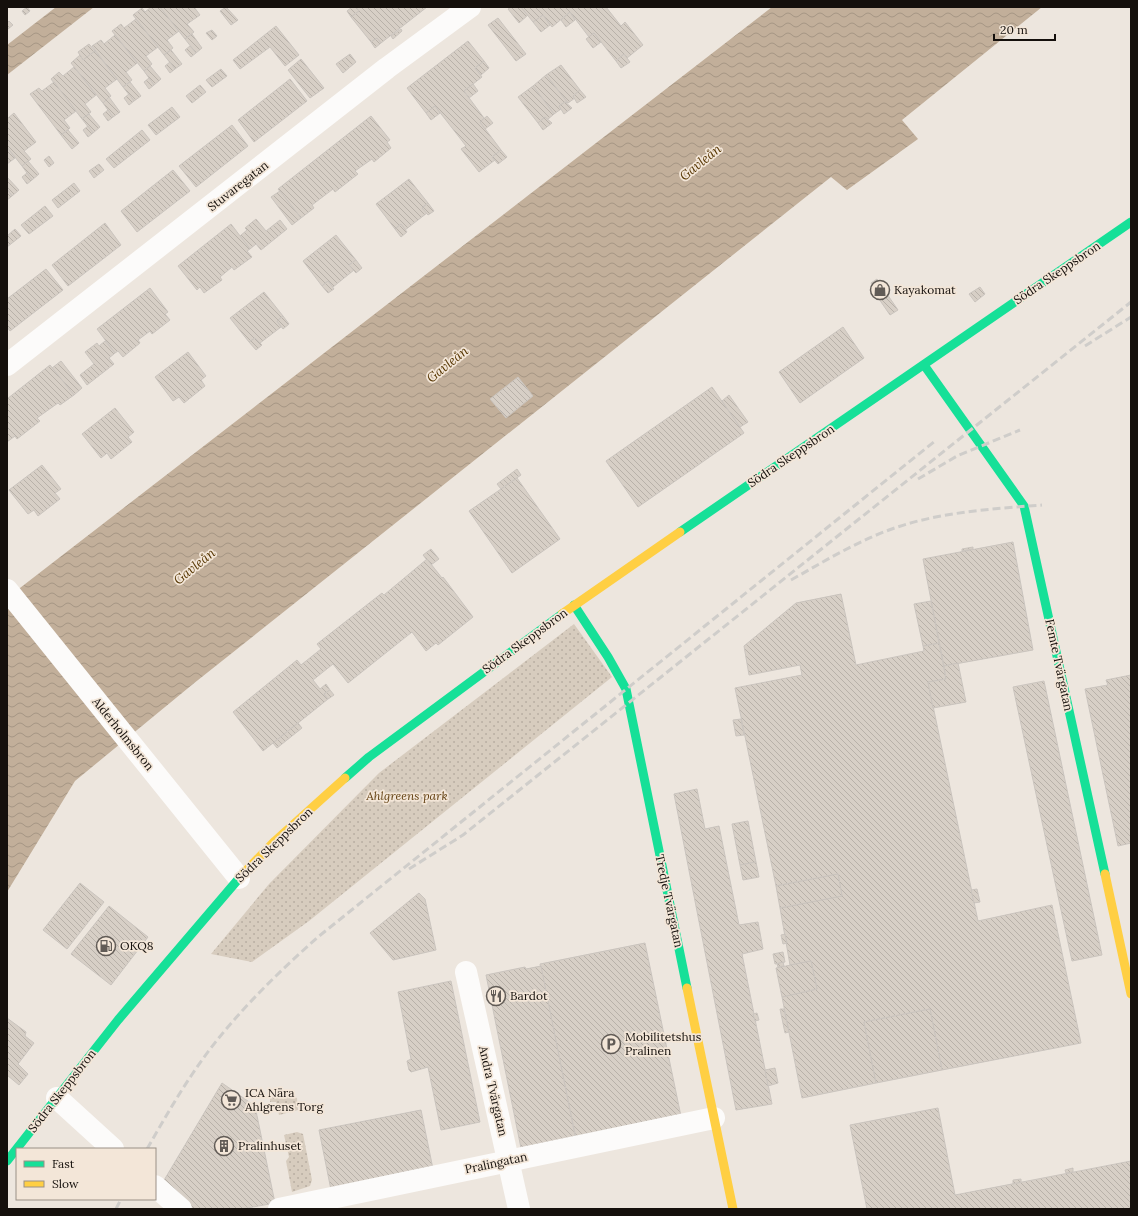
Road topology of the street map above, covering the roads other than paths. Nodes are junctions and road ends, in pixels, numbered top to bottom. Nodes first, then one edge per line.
1 (470, 7) edge
2 (1131, 222) edge
3 (7, 365) edge
4 (924, 365) junction
5 (7, 590) edge
6 (574, 605) junction
7 (239, 878) junction
8 (466, 972) dead end
9 (1131, 994) edge
10 (56, 1098) junction
11 (714, 1118) junction
12 (17, 1148) edge
13 (112, 1148) edge
14 (16, 1149) edge
15 (7, 1161) edge
16 (509, 1161) junction
17 (156, 1187) edge
18 (181, 1209) edge
19 (279, 1209) edge
20 (519, 1209) edge
21 (732, 1209) edge

1 - 3 street, Stuvaregatan
2 - 4 street, Södra Skeppsbron
4 - 6 street, Södra Skeppsbron
4 - 9 street, Femte Tvärgatan
5 - 7 street, Alderholmsbron
6 - 7 street, Södra Skeppsbron
6 - 11 street, Tredje Tvärgatan
7 - 10 street, Södra Skeppsbron
8 - 16 street, Andra Tvärgatan
10 - 12 street, Södra Skeppsbron
10 - 13 street
11 - 16 street, Pralingatan
11 - 21 street, Tredje Tvärgatan
14 - 15 street, Södra Skeppsbron
16 - 19 street, Pralingatan
16 - 20 street, Andra Tvärgatan
17 - 18 street

